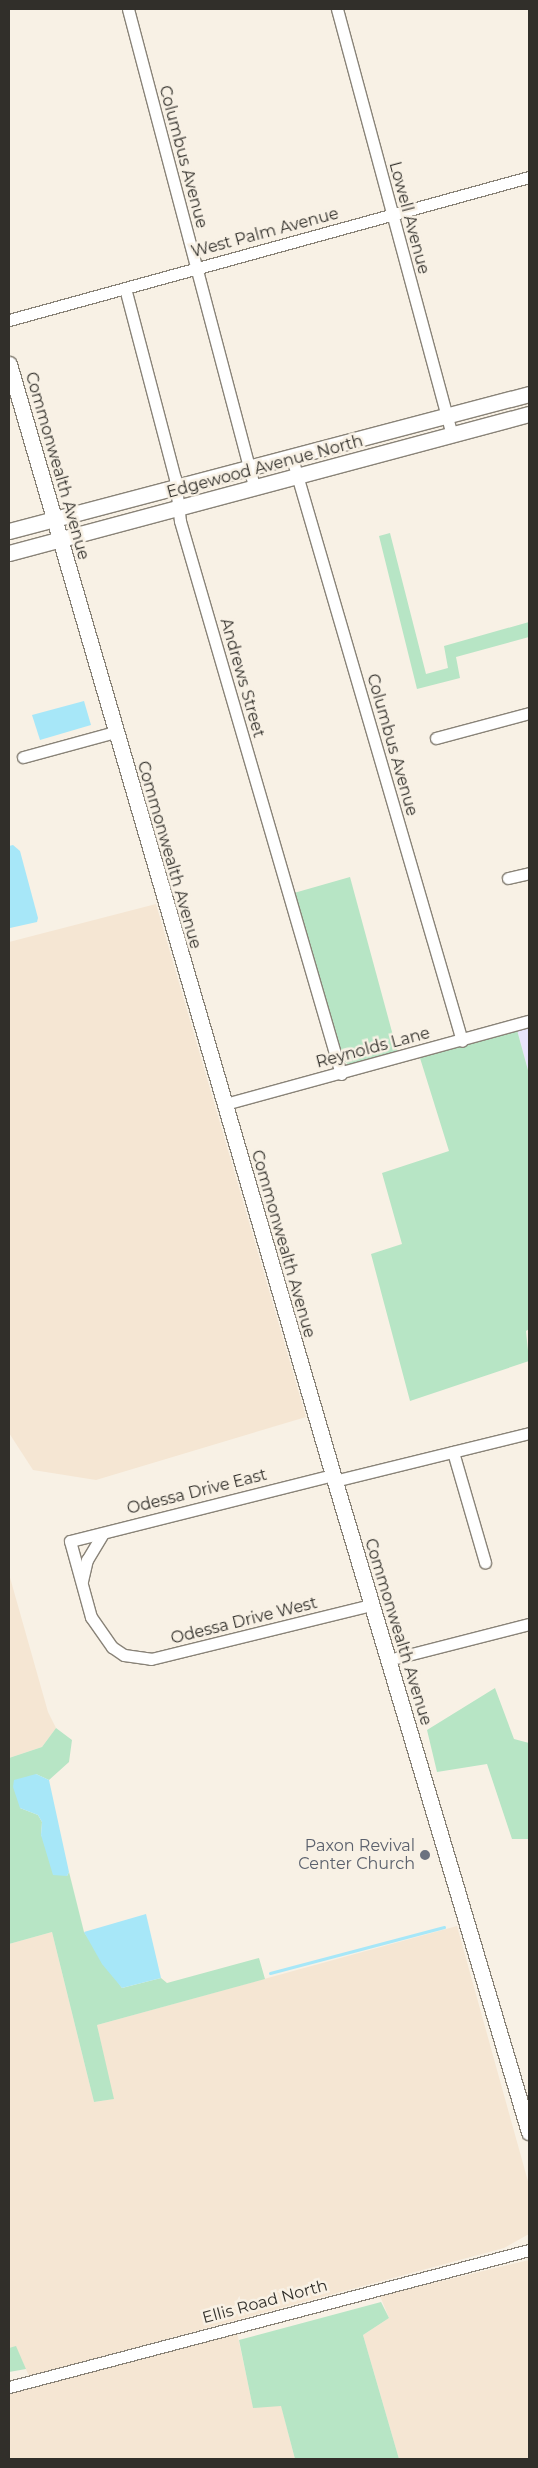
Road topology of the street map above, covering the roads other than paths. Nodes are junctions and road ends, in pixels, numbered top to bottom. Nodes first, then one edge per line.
1 (128, 9) edge
2 (337, 9) edge
3 (529, 177) edge
4 (392, 215) junction
5 (196, 268) junction
6 (125, 288) junction
7 (9, 320) edge
8 (9, 364) edge
9 (529, 394) edge
10 (529, 414) edge
11 (447, 416) junction
12 (452, 435) junction
13 (292, 458) junction
14 (250, 468) junction
15 (297, 477) junction
16 (255, 488) junction
17 (177, 490) junction
18 (179, 508) junction
19 (53, 520) junction
20 (9, 531) edge
21 (59, 540) junction
22 (9, 552) edge
23 (529, 713) edge
24 (115, 732) junction
25 (436, 738) dead end
26 (23, 757) dead end
27 (529, 873) edge
28 (508, 878) dead end
29 (529, 1021) edge
30 (462, 1041) junction
31 (341, 1074) junction
32 (225, 1104) junction
33 (529, 1433) edge
34 (453, 1452) junction
35 (334, 1478) junction
36 (103, 1533) junction
37 (485, 1562) dead end
38 (82, 1582) junction
39 (371, 1605) junction
40 (529, 1624) edge
41 (388, 1660) junction
42 (529, 2132) edge
43 (529, 2250) edge
44 (9, 2387) edge

1 - 5 street, Columbus Avenue
2 - 4 street, Lowell Avenue
3 - 4 street, West Palm Avenue
4 - 5 street, West Palm Avenue
4 - 11 street, Lowell Avenue
5 - 6 street, West Palm Avenue
5 - 14 street, Columbus Avenue
6 - 7 street, West Palm Avenue
6 - 17 street, Andrews Street
8 - 19 main road, Commonwealth Avenue
9 - 11 main road, Edgewood Avenue North
10 - 12 main road, Edgewood Avenue North
11 - 12 street, Lowell Avenue
11 - 13 main road, Edgewood Avenue North
12 - 15 main road, Edgewood Avenue North
13 - 14 main road, Edgewood Avenue North
13 - 15 street, Columbus Avenue
14 - 16 street, Columbus Avenue
14 - 17 main road, Edgewood Avenue North
15 - 16 main road, Edgewood Avenue North
15 - 30 street, Columbus Avenue
16 - 18 main road, Edgewood Avenue North
17 - 18 street, Andrews Street
17 - 19 main road, Edgewood Avenue North
18 - 21 main road, Edgewood Avenue North
18 - 31 street, Andrews Street
19 - 20 main road, Edgewood Avenue North
19 - 21 main road, Commonwealth Avenue
21 - 22 main road, Edgewood Avenue North
21 - 24 main road, Commonwealth Avenue
23 - 25 street
24 - 26 street
24 - 32 main road, Commonwealth Avenue
27 - 28 street
29 - 30 street, Reynolds Lane
30 - 31 street, Reynolds Lane
31 - 32 street, Reynolds Lane
32 - 35 main road, Commonwealth Avenue
33 - 34 street, Odessa Drive East
34 - 35 street, Odessa Drive East
34 - 37 street
35 - 36 street, Odessa Drive East
35 - 39 main road, Commonwealth Avenue
36 - 38 street
36 - 38 street, Odessa Drive East
38 - 39 street, Odessa Drive West
39 - 41 main road, Commonwealth Avenue
40 - 41 street
41 - 42 main road, Commonwealth Avenue
43 - 44 street, Ellis Road North

